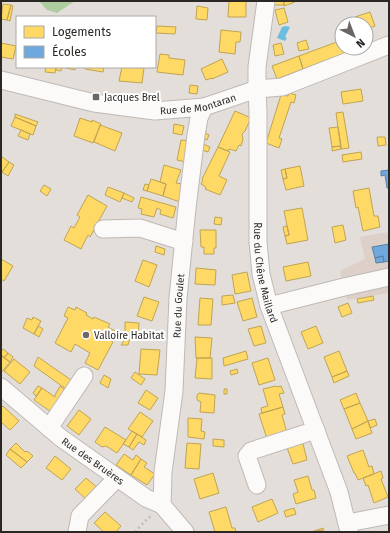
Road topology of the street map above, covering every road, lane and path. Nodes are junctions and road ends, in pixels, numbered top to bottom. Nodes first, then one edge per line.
1 (266, 1) edge
2 (389, 45) edge
3 (1, 80) edge
4 (257, 89) junction
5 (204, 107) junction
6 (103, 229) dead end
7 (184, 242) junction
8 (389, 277) edge
9 (270, 306) junction
10 (84, 376) dead end
11 (1, 387) edge
12 (49, 428) junction
13 (316, 430) junction
14 (117, 478) junction
15 (257, 485) dead end
16 (158, 511) junction
17 (389, 515) edge
18 (349, 528) edge
19 (77, 532) edge
20 (135, 532) edge
21 (185, 532) edge

1 - 4 street, Rue du Chêne Maillard
2 - 4 street, Rue de Montaran
3 - 5 street, Rue de Montaran
4 - 5 street, Rue de Montaran
4 - 9 street, Rue du Chêne Maillard
5 - 7 street, Rue du Goulet
6 - 7 street
7 - 16 street, Rue du Goulet
8 - 9 street
9 - 13 street, Rue du Chêne Maillard
10 - 12 street
11 - 12 street, Rue des Bruères
12 - 14 street, Rue des Bruères
13 - 15 street
13 - 18 street, Rue du Chêne Maillard
14 - 16 street, Rue des Bruères
14 - 19 street
16 - 20 path
16 - 21 street, Rue des Bruères
17 - 18 street

